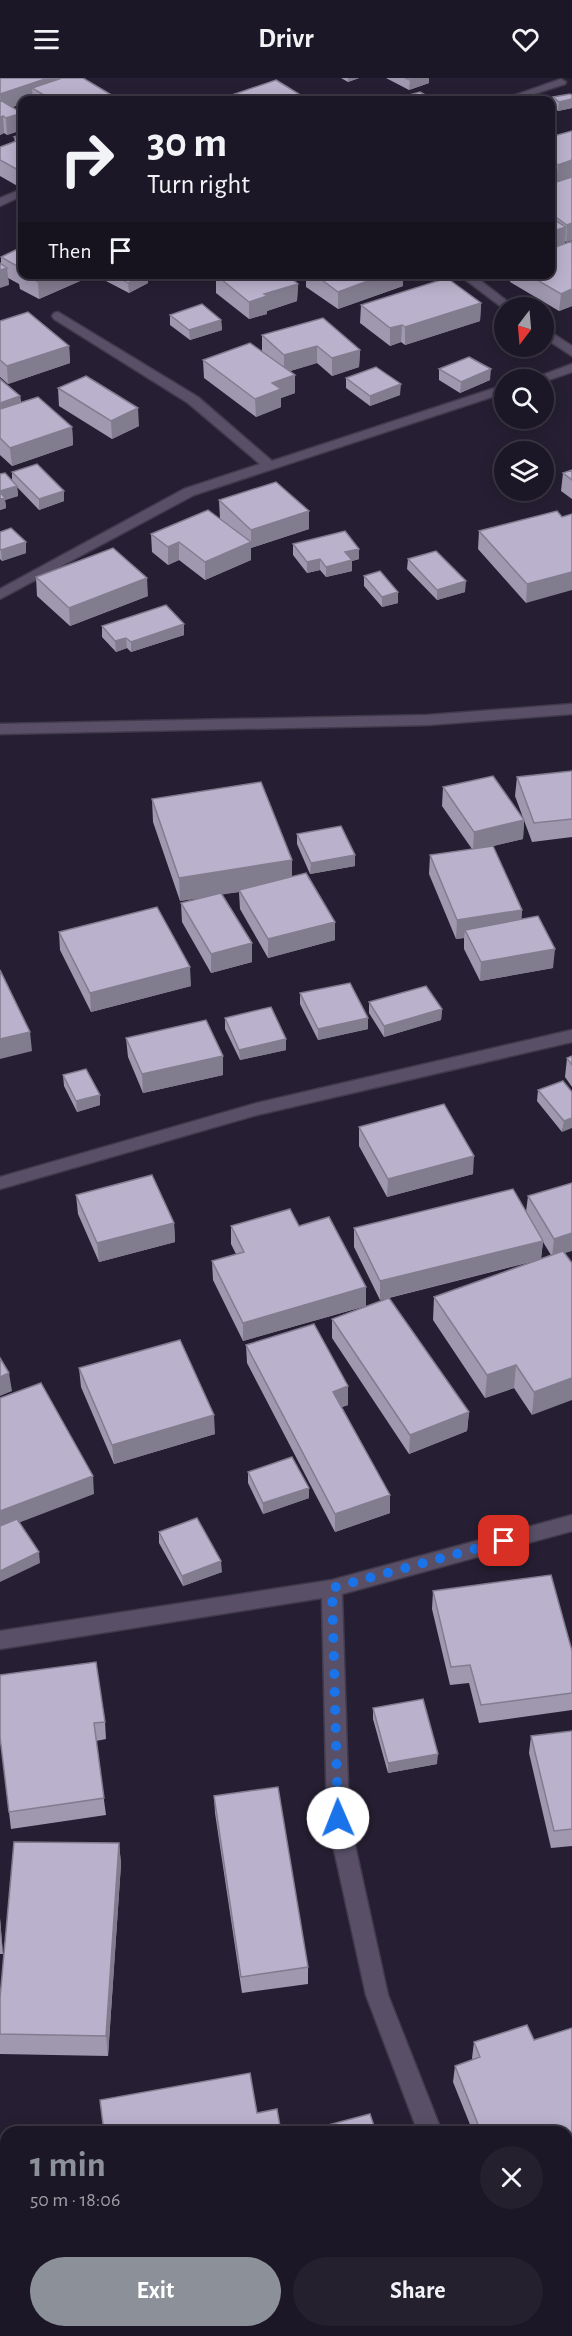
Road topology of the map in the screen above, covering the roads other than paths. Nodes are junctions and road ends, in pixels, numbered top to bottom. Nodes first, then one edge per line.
1 (567, 80) edge
2 (572, 93) edge
3 (519, 96) edge
4 (18, 194) edge
5 (0, 202) edge
6 (471, 279) edge
7 (495, 297) edge
8 (58, 316) dead end
9 (554, 339) edge
10 (572, 352) edge
11 (572, 368) edge
12 (554, 374) edge
13 (494, 392) edge
14 (270, 466) junction
15 (0, 595) edge
16 (572, 710) edge
17 (0, 729) edge
18 (572, 1036) edge
19 (0, 1183) edge
20 (570, 1528) edge
21 (332, 1588) junction
22 (0, 1640) edge
23 (428, 2126) edge

1 - 2 street
1 - 3 street
4 - 5 street
6 - 7 street
8 - 14 street
9 - 10 street
11 - 12 street
13 - 14 street
14 - 15 street
16 - 17 street
18 - 19 street
20 - 21 street
21 - 22 street
21 - 23 street

